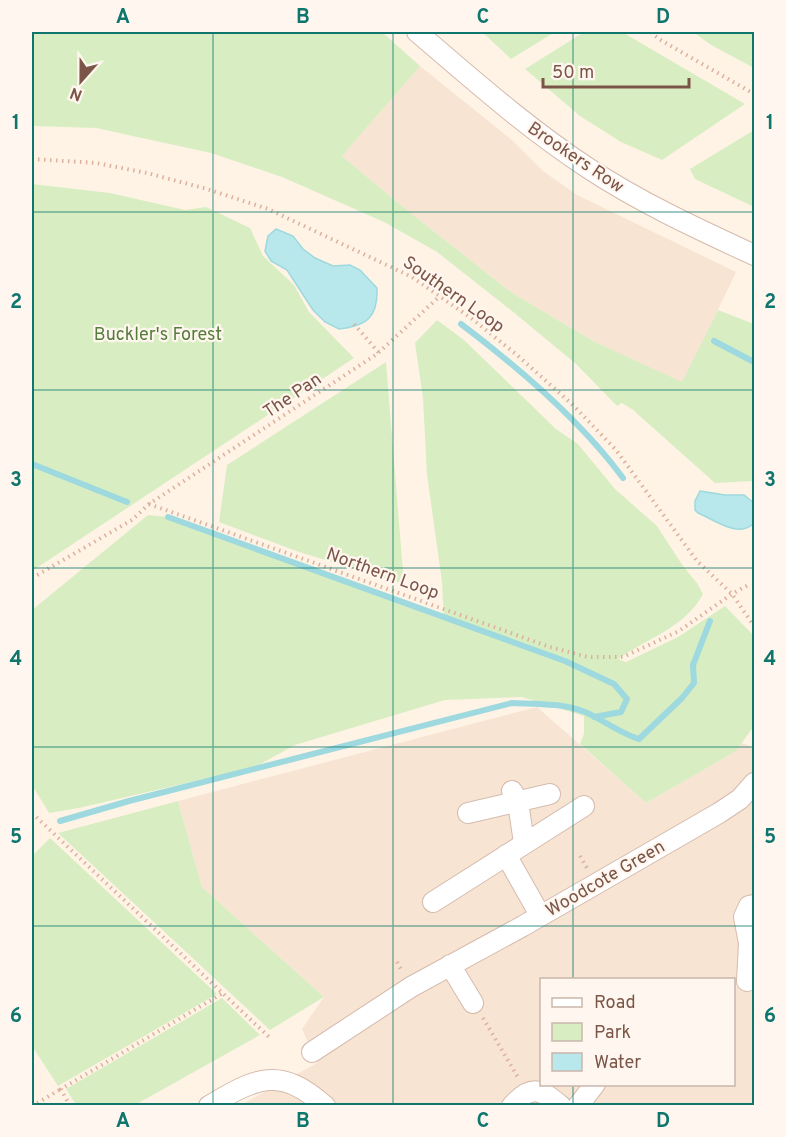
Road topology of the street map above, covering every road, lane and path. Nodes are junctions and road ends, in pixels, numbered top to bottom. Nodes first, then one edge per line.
1 (417, 32) edge
2 (651, 32) edge
3 (754, 94) edge
4 (32, 159) edge
5 (754, 255) edge
6 (440, 296) junction
7 (354, 324) dead end
8 (379, 353) junction
9 (149, 504) junction
10 (32, 578) edge
11 (750, 584) dead end
12 (732, 594) junction
13 (754, 626) edge
14 (754, 783) edge
15 (550, 794) dead end
16 (515, 796) junction
17 (584, 806) dead end
18 (32, 813) edge
19 (468, 813) dead end
20 (524, 843) junction
21 (506, 855) junction
22 (433, 902) dead end
23 (754, 905) edge
24 (540, 915) junction
25 (450, 965) junction
26 (745, 982) edge
27 (223, 993) junction
28 (473, 1003) joint
29 (269, 1036) dead end
30 (312, 1052) dead end
31 (62, 1086) junction
32 (593, 1086) edge
33 (519, 1099) edge
34 (32, 1106) edge
35 (70, 1106) edge
36 (209, 1106) edge
37 (326, 1106) edge
38 (561, 1106) edge
39 (578, 1106) edge

1 - 5 street, Brookers Row
2 - 3 path
4 - 6 path, Southern Loop
6 - 8 path, The Pan
6 - 12 path, Southern Loop
7 - 8 path
8 - 9 path, The Pan
9 - 10 path
9 - 12 path, Northern Loop
11 - 12 path, Northern Loop
12 - 13 path, Southern Loop
14 - 24 street, Woodcote Green
15 - 16 street
16 - 19 street
16 - 20 street
17 - 20 street
18 - 27 path
20 - 21 street
21 - 22 street
21 - 24 street
23 - 26 street
24 - 25 street, Woodcote Green
25 - 28 street
25 - 30 street, Woodcote Green
27 - 29 path
27 - 31 path
28 - 33 path
31 - 34 path
31 - 35 path
32 - 39 street
33 - 38 street
36 - 37 street

